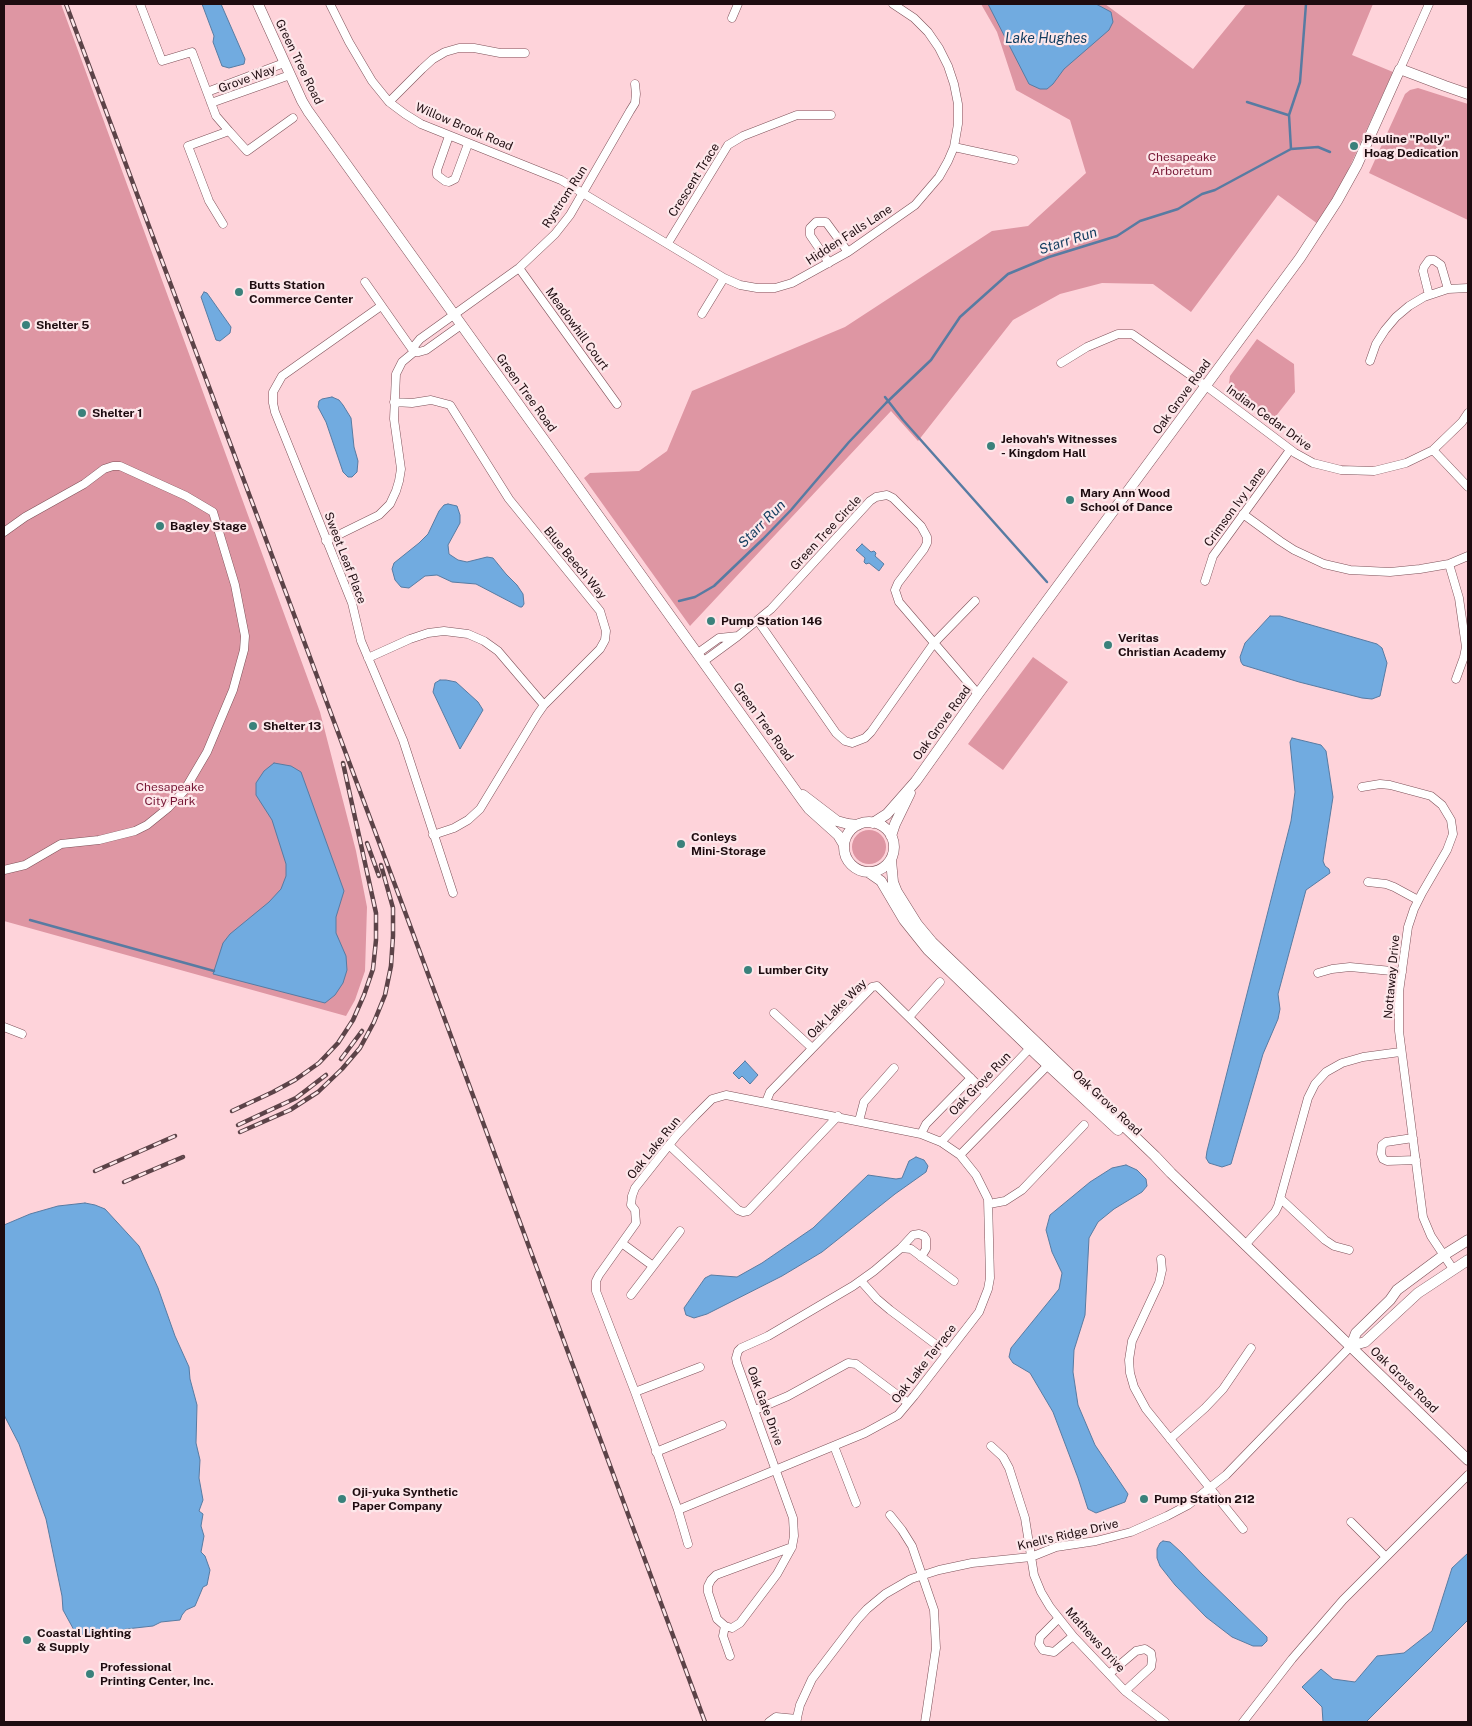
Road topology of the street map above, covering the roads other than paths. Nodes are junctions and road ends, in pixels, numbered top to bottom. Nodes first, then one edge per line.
1 (140, 4) edge
2 (258, 4) edge
3 (330, 4) edge
4 (738, 4) edge
5 (893, 4) edge
6 (1429, 4) edge
7 (732, 18) dead end
8 (524, 53) dead end
9 (284, 63) junction
10 (1400, 69) junction
11 (290, 75) junction
12 (635, 84) dead end
13 (207, 92) junction
14 (1468, 94) edge
15 (389, 102) junction
16 (211, 103) junction
17 (831, 115) dead end
18 (293, 118) dead end
19 (229, 131) junction
20 (449, 136) junction
21 (468, 144) junction
22 (954, 147) junction
23 (1014, 160) dead end
24 (582, 194) junction
25 (223, 224) dead end
26 (668, 243) junction
27 (848, 252) junction
28 (829, 263) junction
29 (519, 268) junction
30 (724, 278) junction
31 (364, 282) dead end
32 (1468, 288) edge
33 (1448, 289) junction
34 (1428, 296) junction
35 (381, 306) junction
36 (454, 314) junction
37 (702, 314) dead end
38 (461, 324) junction
39 (414, 352) junction
40 (1370, 361) dead end
41 (1061, 363) dead end
42 (1206, 386) junction
43 (394, 402) junction
44 (617, 404) dead end
45 (1468, 413) edge
46 (1290, 450) junction
47 (1433, 450) junction
48 (1468, 487) edge
49 (1244, 514) junction
50 (4, 532) edge
51 (326, 541) junction
52 (1468, 556) edge
53 (1449, 564) junction
54 (1205, 581) dead end
55 (975, 601) dead end
56 (1465, 616) edge
57 (758, 621) junction
58 (934, 643) junction
59 (701, 657) junction
60 (368, 658) junction
61 (1456, 679) dead end
62 (978, 694) junction
63 (544, 705) junction
64 (916, 781) junction
65 (793, 786) junction
66 (1362, 787) dead end
67 (874, 823) junction
68 (858, 825) junction
69 (433, 835) junction
70 (892, 836) junction
71 (844, 845) junction
72 (891, 860) junction
73 (4, 870) edge
74 (868, 872) junction
75 (1368, 882) dead end
76 (452, 893) dead end
77 (1418, 900) junction
78 (1402, 972) junction
79 (1318, 973) dead end
80 (940, 982) dead end
81 (774, 1013) dead end
82 (909, 1017) junction
83 (4, 1027) edge
84 (22, 1034) dead end
85 (1033, 1046) junction
86 (812, 1048) junction
87 (1400, 1052) junction
88 (1051, 1063) junction
89 (894, 1068) dead end
90 (971, 1078) junction
91 (986, 1093) junction
92 (766, 1102) junction
93 (838, 1116) junction
94 (859, 1121) junction
95 (1084, 1125) dead end
96 (921, 1134) junction
97 (1413, 1138) junction
98 (941, 1142) junction
99 (669, 1145) junction
100 (960, 1155) junction
101 (1416, 1160) junction
102 (1281, 1199) junction
103 (989, 1204) junction
104 (680, 1231) dead end
105 (1468, 1240) edge
106 (623, 1244) junction
107 (1245, 1245) junction
108 (901, 1248) junction
109 (1349, 1250) dead end
110 (1444, 1255) junction
111 (921, 1257) junction
112 (1161, 1259) dead end
113 (1468, 1260) edge
114 (653, 1266) junction
115 (1453, 1269) junction
116 (861, 1280) junction
117 (954, 1281) dead end
118 (631, 1296) dead end
119 (1351, 1346) junction
120 (1251, 1348) dead end
121 (947, 1353) junction
122 (700, 1367) dead end
123 (634, 1392) junction
124 (908, 1404) junction
125 (755, 1410) junction
126 (722, 1425) dead end
127 (1170, 1439) junction
128 (834, 1446) junction
129 (991, 1446) dead end
130 (656, 1452) junction
131 (1468, 1460) edge
132 (776, 1470) junction
133 (1468, 1476) edge
134 (1210, 1489) junction
135 (856, 1503) dead end
136 (678, 1510) junction
137 (890, 1515) dead end
138 (1351, 1522) dead end
139 (1243, 1529) dead end
140 (688, 1544) dead end
141 (792, 1547) junction
142 (1031, 1557) junction
143 (1386, 1557) junction
144 (923, 1575) junction
145 (1058, 1619) junction
146 (725, 1626) junction
147 (1074, 1636) junction
148 (730, 1656) dead end
149 (1109, 1674) junction
150 (1125, 1691) junction
151 (796, 1720) edge
152 (768, 1722) edge
153 (925, 1722) edge
154 (1165, 1722) edge
155 (1244, 1722) edge

1 - 13 street
2 - 9 street, Green Tree Road
3 - 15 street, Willow Brook Road
4 - 7 street
5 - 22 street, Hidden Falls Lane
6 - 10 street, Oak Grove Road
8 - 15 street
9 - 11 street, Green Tree Road
9 - 13 street, Grove Way
10 - 14 street
10 - 42 street, Oak Grove Road
11 - 16 street, Grove Way
11 - 36 street, Green Tree Road
12 - 24 street, Rystrom Run
13 - 16 street
15 - 20 street, Willow Brook Road
16 - 19 street
17 - 26 street, Crescent Trace
18 - 19 street
19 - 25 street
20 - 21 street, Willow Brook Road
20 - 21 street
21 - 24 street, Willow Brook Road
22 - 23 street
22 - 27 street, Hidden Falls Lane
24 - 26 street, Hidden Falls Lane
24 - 29 street, Rystrom Run
26 - 30 street, Hidden Falls Lane
27 - 28 street, Hidden Falls Lane
27 - 28 street
28 - 30 street, Hidden Falls Lane
29 - 36 street, Rystrom Run
29 - 44 street, Meadowhill Court
30 - 37 street
31 - 35 street
32 - 33 street
33 - 34 street
33 - 34 street
34 - 40 street
35 - 39 street
35 - 51 street, Sweet Leaf Place
36 - 38 street, Green Tree Road
36 - 39 street, Rystrom Run
38 - 39 street
38 - 59 street, Green Tree Road
39 - 43 street, Rystrom Run
41 - 42 street, Indian Cedar Drive
42 - 46 street, Indian Cedar Drive
42 - 62 street, Oak Grove Road
43 - 51 street, Rystrom Run
43 - 63 street, Blue Beech Way
45 - 47 street, Indian Cedar Drive
46 - 47 street, Indian Cedar Drive
46 - 49 street, Crimson Ivy Lane
47 - 48 street
49 - 53 street
49 - 54 street, Crimson Ivy Lane
50 - 73 street
51 - 60 street, Sweet Leaf Place
52 - 53 street
53 - 56 street
55 - 58 street
56 - 61 street
57 - 58 street
57 - 58 street, Green Tree Circle
57 - 59 street, Green Tree Circle
58 - 62 street, Green Tree Circle
59 - 65 street, Green Tree Road
60 - 63 street
60 - 69 street, Sweet Leaf Place
62 - 64 street, Oak Grove Road
63 - 69 street, Blue Beech Way
64 - 67 street, Oak Grove Road
64 - 70 street, Oak Grove Road
65 - 68 street, Green Tree Road
65 - 71 street, Green Tree Road
66 - 77 street, Nottaway Drive
67 - 68 street
67 - 70 street
68 - 71 street
69 - 76 street, Sweet Leaf Place
70 - 72 street
71 - 74 street
72 - 74 street
72 - 85 street, Oak Grove Road
74 - 85 street, Oak Grove Road
75 - 77 street
77 - 78 street, Nottaway Drive
78 - 79 street
78 - 87 street, Nottaway Drive
80 - 82 street
81 - 86 street
82 - 86 street, Oak Lake Way
82 - 90 street, Oak Lake Way
83 - 84 street
85 - 88 street, Oak Grove Road
85 - 91 street, Oak Grove Run
86 - 92 street, Oak Lake Way
87 - 97 street, Nottaway Drive
87 - 102 street
88 - 100 street
88 - 107 street, Oak Grove Road
89 - 94 street
90 - 91 street, Oak Lake Way
90 - 96 street
91 - 98 street, Oak Grove Run
92 - 93 street, Oak Lake Run
92 - 99 street, Oak Lake Run
93 - 94 street, Oak Lake Run
93 - 99 street
94 - 96 street, Oak Lake Run
95 - 103 street
96 - 98 street, Oak Lake Run
97 - 101 street, Nottaway Drive
97 - 101 street
98 - 100 street, Oak Lake Terrace
99 - 106 street, Oak Lake Run
100 - 103 street, Oak Lake Terrace
101 - 110 street, Nottaway Drive
102 - 107 street
102 - 109 street
103 - 121 street, Oak Lake Terrace
104 - 114 street
105 - 110 street
106 - 114 street
106 - 123 street, Oak Lake Run
107 - 119 street, Oak Grove Road
108 - 111 street
108 - 111 street
108 - 116 street
110 - 115 street, Nottaway Drive
110 - 119 street
111 - 117 street
112 - 127 street
113 - 115 street
114 - 118 street
115 - 119 street
116 - 121 street
116 - 125 street, Oak Gate Drive
119 - 131 street, Oak Grove Road
119 - 134 street, Knell's Ridge Drive
120 - 127 street
121 - 124 street, Oak Lake Terrace
122 - 123 street
123 - 130 street, Oak Lake Run
124 - 125 street
124 - 128 street, Oak Lake Terrace
125 - 132 street, Oak Gate Drive
126 - 130 street
127 - 134 street
128 - 132 street, Oak Lake Terrace
128 - 135 street
129 - 142 street, Mathews Drive
130 - 136 street, Oak Lake Run
132 - 136 street, Oak Lake Terrace
132 - 141 street, Oak Gate Drive
133 - 143 street
134 - 139 street
134 - 142 street, Knell's Ridge Drive
136 - 140 street, Oak Lake Run
137 - 144 street
138 - 143 street
141 - 146 street
141 - 146 street
142 - 144 street, Knell's Ridge Drive
142 - 145 street, Mathews Drive
143 - 155 street
144 - 151 street, Knell's Ridge Drive
144 - 153 street
145 - 147 street, Mathews Drive
145 - 147 street
146 - 148 street
147 - 149 street, Mathews Drive
149 - 150 street, Mathews Drive
149 - 150 street
150 - 154 street, Mathews Drive
151 - 152 street

